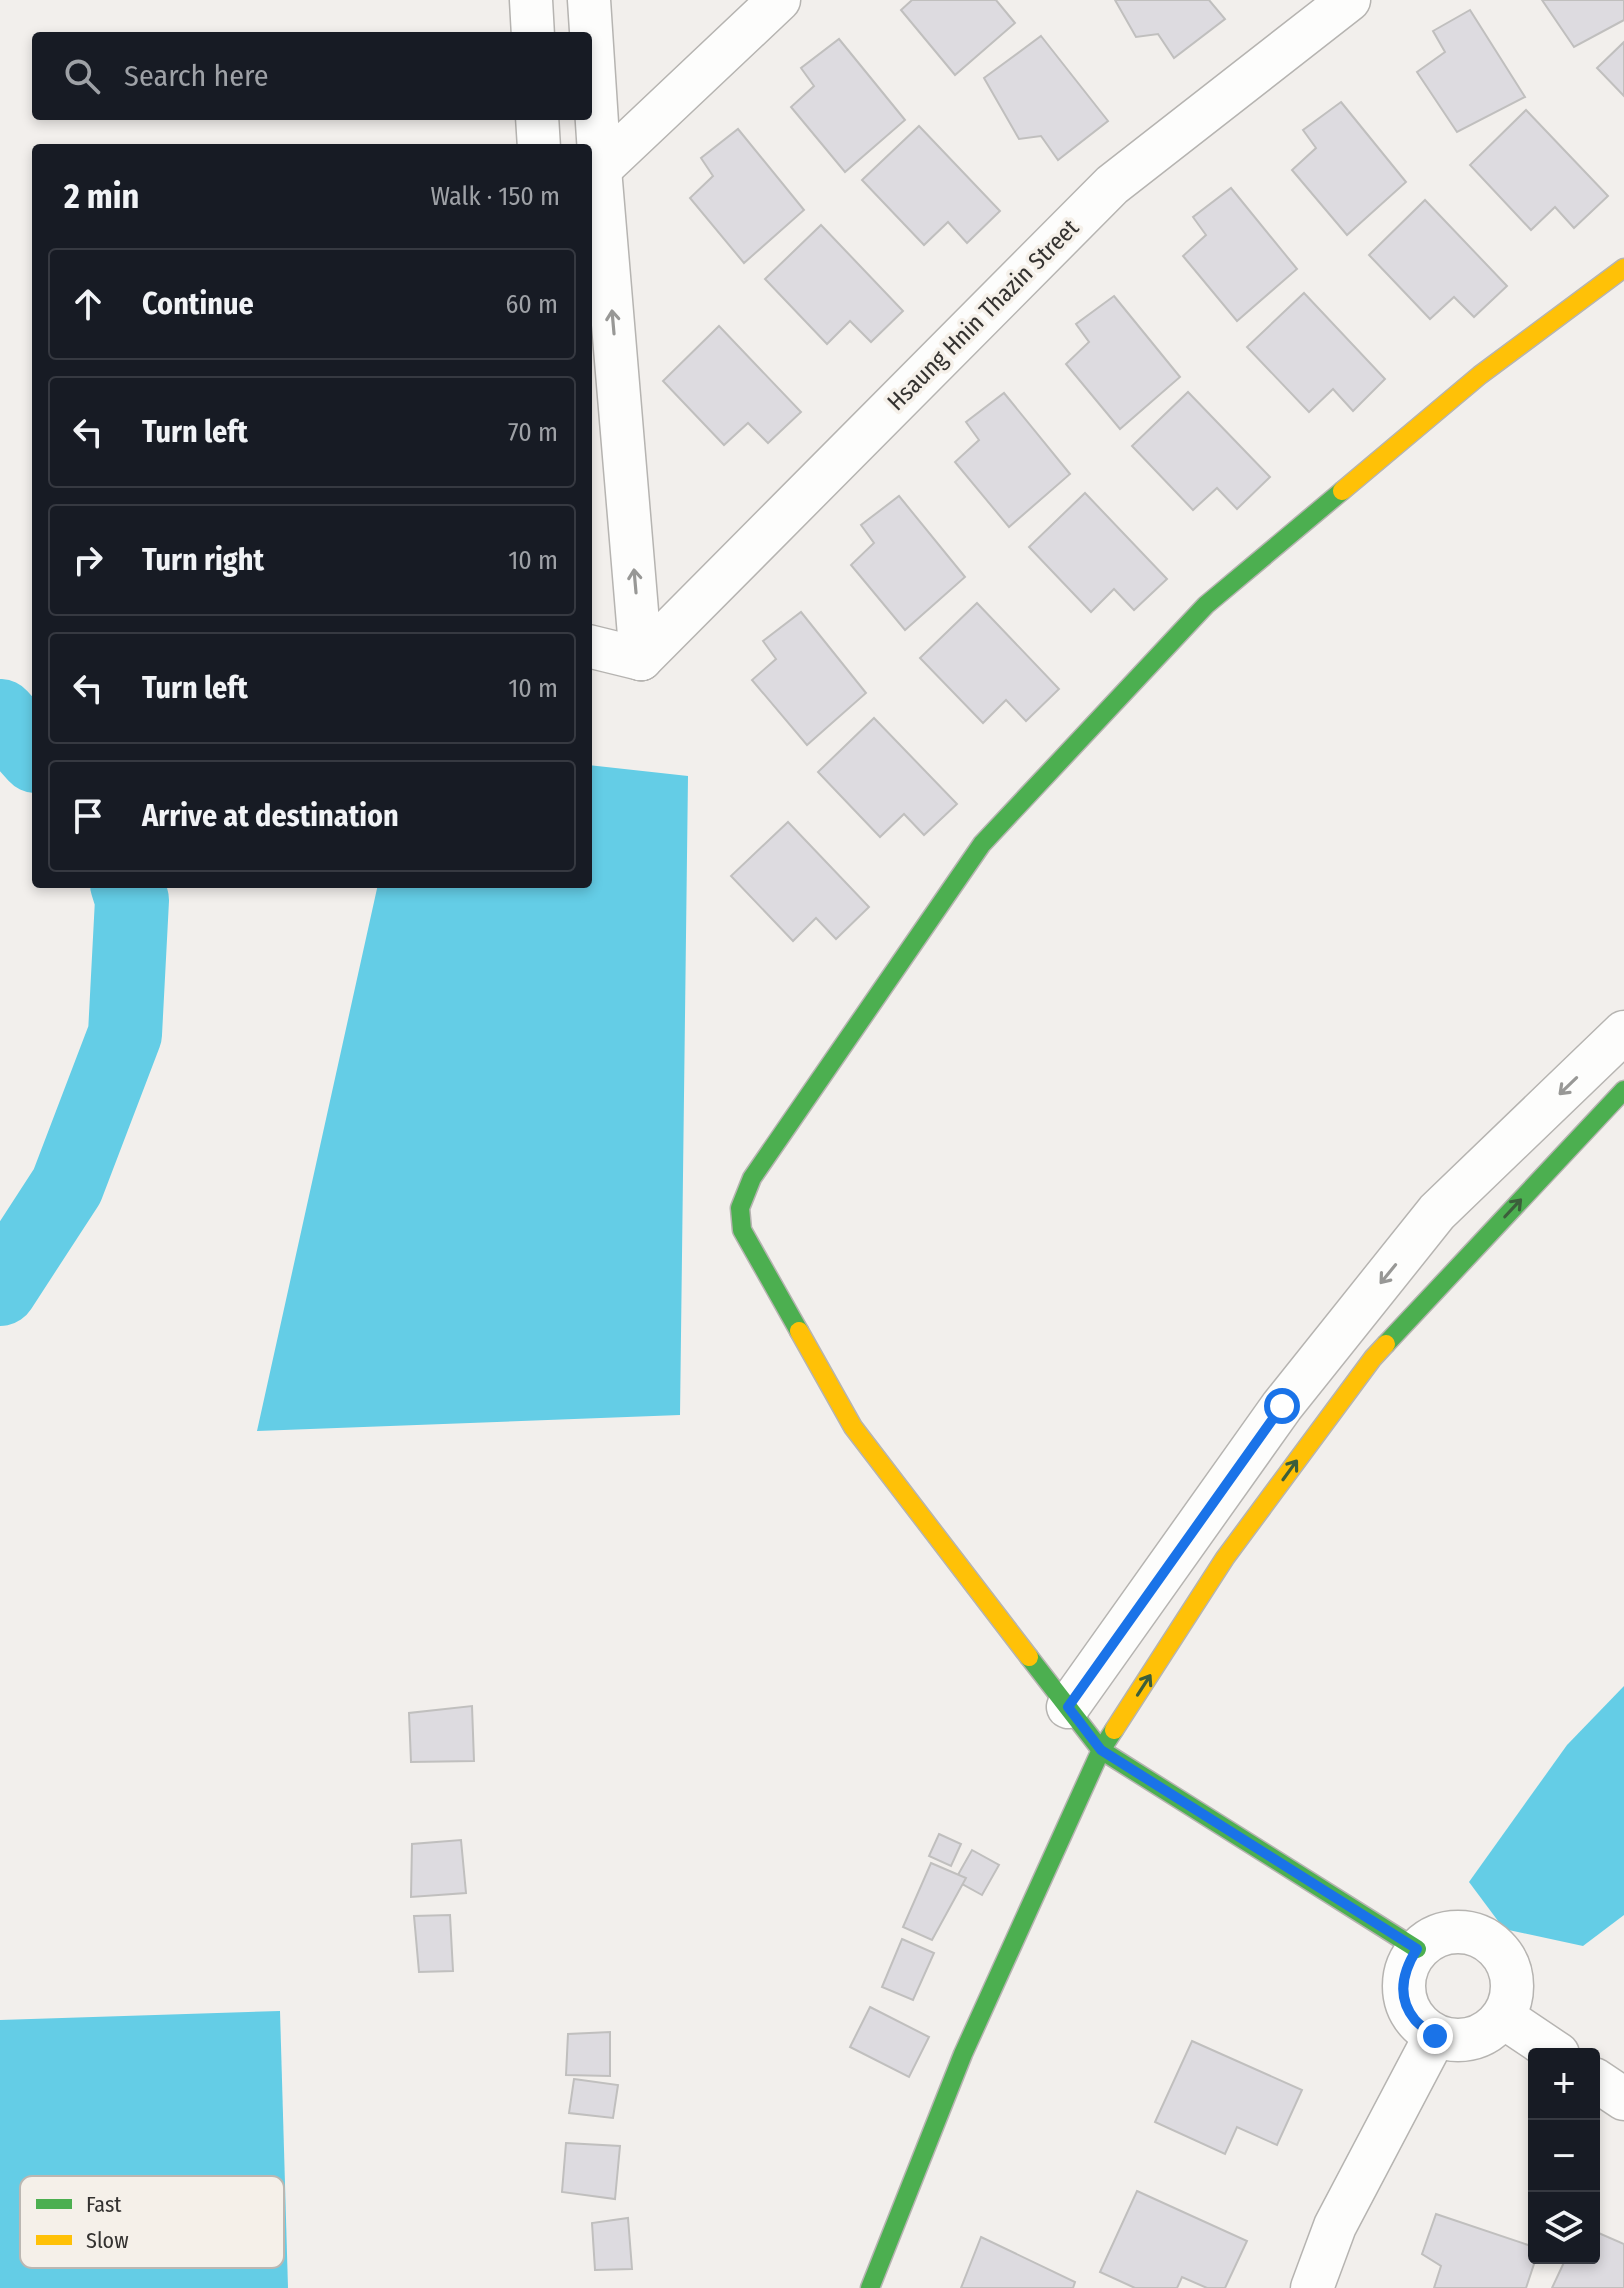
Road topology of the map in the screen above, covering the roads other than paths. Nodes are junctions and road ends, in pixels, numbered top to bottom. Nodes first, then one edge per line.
1 (531, 0) edge
2 (589, 0) edge
3 (779, 0) edge
4 (1349, 0) edge
5 (533, 32) edge
6 (590, 32) edge
7 (592, 102) edge
8 (537, 120) edge
9 (539, 144) edge
10 (594, 170) edge
11 (1624, 268) edge
12 (592, 647) edge
13 (641, 659) junction
14 (1624, 1032) edge
15 (1624, 1090) edge
16 (1437, 1212) junction
17 (1478, 1245) junction
18 (1068, 1707) junction
19 (1101, 1750) junction
20 (1417, 1949) junction
21 (1503, 2017) junction
22 (1435, 2036) junction
23 (1549, 2048) edge
24 (1600, 2083) edge
25 (1624, 2099) edge
26 (870, 2288) edge
27 (1312, 2288) edge

1 - 5 street
2 - 6 street
3 - 10 street
4 - 13 street, Hsaung Hnin Thazin Street
7 - 10 street
8 - 9 street
13 -> 10 street
11 - 18 street
12 - 13 street
14 -> 16 street
17 -> 15 street
16 - 17 street
16 -> 18 street
19 -> 17 street
18 - 19 street
19 - 20 street
19 - 26 street
20 - 21 street
20 - 22 street
21 - 22 street
21 - 23 street
22 - 27 street
24 - 25 street

